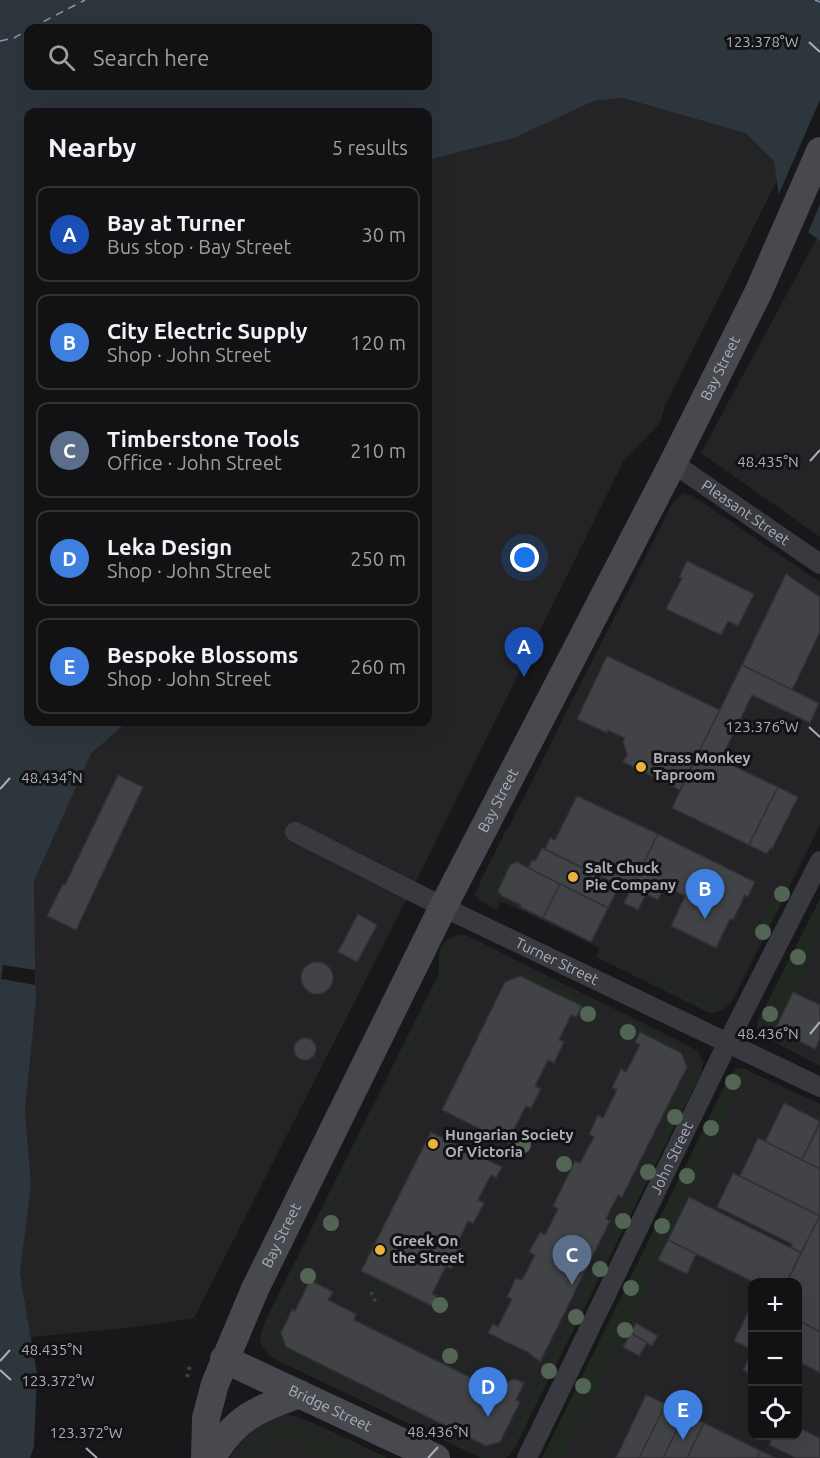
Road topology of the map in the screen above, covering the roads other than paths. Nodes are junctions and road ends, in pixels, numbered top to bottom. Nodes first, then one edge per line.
1 (820, 151) edge
2 (673, 463) junction
3 (820, 564) edge
4 (296, 832) dead end
5 (820, 861) edge
6 (443, 907) junction
7 (728, 1042) junction
8 (820, 1087) edge
9 (224, 1359) junction
10 (300, 1394) junction
11 (205, 1458) edge
12 (212, 1458) edge
13 (436, 1458) edge
14 (527, 1458) edge

1 - 2 main road, Bay Street
2 - 3 street, Pleasant Street
2 - 6 main road, Bay Street
4 - 6 street, Turner Street
5 - 7 street, John Street
6 - 7 street, Turner Street
6 - 9 main road, Bay Street
7 - 8 street, Turner Street
7 - 14 street, John Street
9 - 10 main road, Bridge Street
9 - 11 main road, Bay Street
10 - 12 main road
10 - 13 main road, Bridge Street

